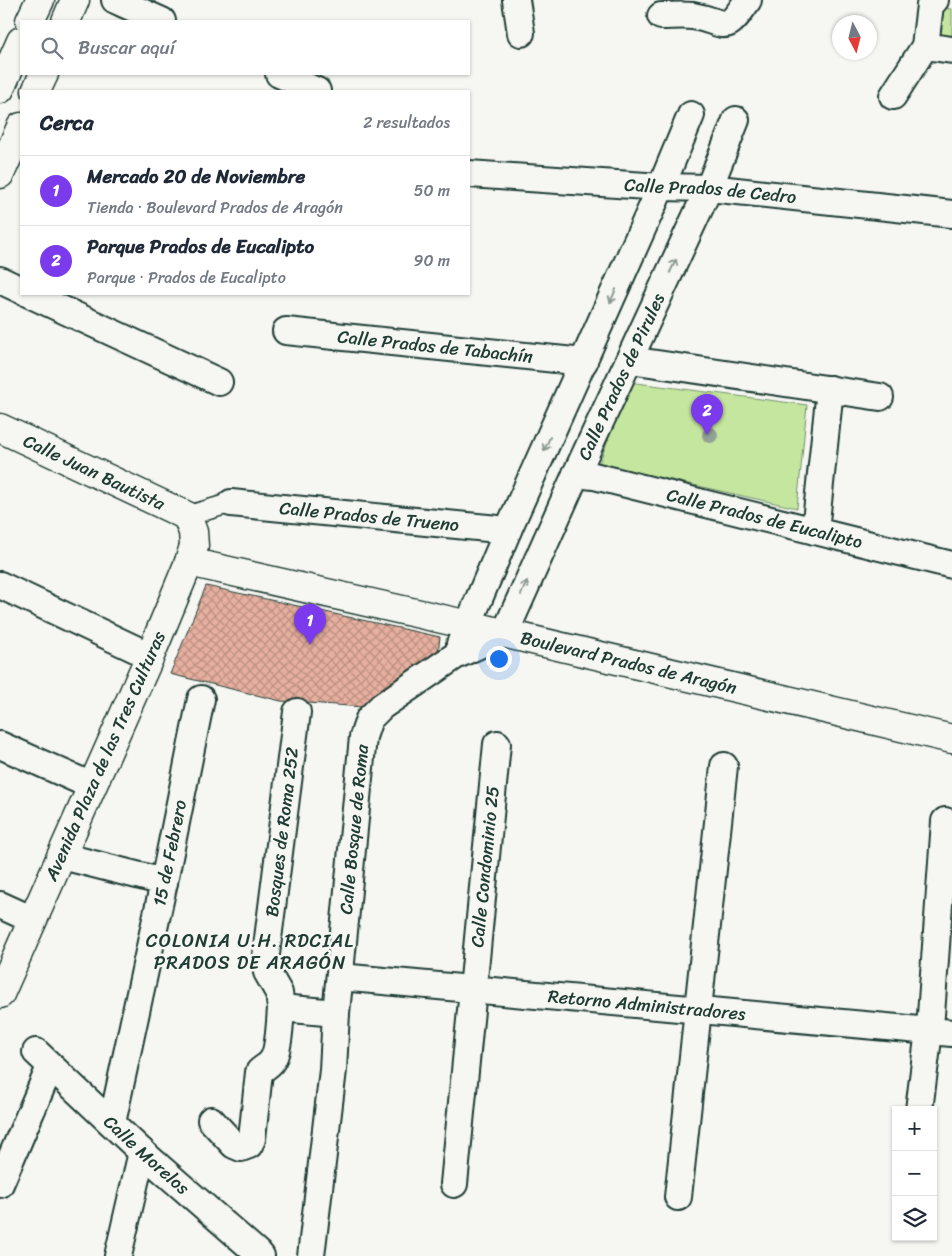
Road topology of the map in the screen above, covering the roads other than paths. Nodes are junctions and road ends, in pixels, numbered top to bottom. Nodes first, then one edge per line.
1 (40, 0) edge
2 (75, 0) edge
3 (115, 0) edge
4 (516, 0) edge
5 (748, 0) edge
6 (937, 0) edge
7 (952, 2) edge
8 (696, 8) edge
9 (661, 16) dead end
10 (30, 20) edge
11 (66, 20) edge
12 (160, 20) edge
13 (521, 33) dead end
14 (20, 43) edge
15 (924, 46) junction
16 (952, 50) edge
17 (44, 75) edge
18 (281, 75) edge
19 (2, 79) edge
20 (36, 90) edge
21 (316, 90) edge
22 (893, 96) dead end
23 (691, 116) dead end
24 (736, 120) dead end
25 (20, 129) edge
26 (0, 174) edge
27 (470, 174) edge
28 (661, 187) junction
29 (709, 188) junction
30 (952, 214) edge
31 (0, 280) edge
32 (20, 290) edge
33 (31, 295) edge
34 (286, 331) dead end
35 (630, 360) junction
36 (584, 362) junction
37 (219, 382) dead end
38 (830, 389) junction
39 (880, 397) dead end
40 (0, 428) edge
41 (576, 474) junction
42 (230, 503) joint
43 (187, 516) junction
44 (508, 530) junction
45 (815, 532) junction
46 (189, 562) junction
47 (952, 565) edge
48 (0, 585) edge
49 (469, 625) junction
50 (504, 633) junction
51 (150, 656) junction
52 (455, 656) junction
53 (201, 699) dead end
54 (297, 712) dead end
55 (952, 739) edge
56 (497, 744) dead end
57 (0, 745) edge
58 (724, 766) dead end
59 (92, 786) junction
60 (945, 821) dead end
61 (62, 856) junction
62 (164, 882) junction
63 (0, 905) edge
64 (33, 920) junction
65 (340, 977) junction
66 (473, 989) junction
67 (0, 994) edge
68 (281, 1008) junction
69 (699, 1011) junction
70 (336, 1013) junction
71 (941, 1032) edge
72 (920, 1106) edge
73 (211, 1120) dead end
74 (112, 1123) junction
75 (142, 1152) junction
76 (0, 1184) edge
77 (454, 1184) dead end
78 (678, 1197) dead end
79 (118, 1256) edge
80 (262, 1256) edge
81 (311, 1256) edge

1 - 10 street
2 - 11 street
3 - 12 street
4 - 13 street
5 - 8 street
6 - 7 street
6 - 15 street
8 - 9 street
14 - 19 street
15 - 16 street
15 - 22 street
17 - 20 street
18 - 21 street
23 - 28 street
24 - 29 street, Calle Prados de Pirules
25 - 26 street
27 - 28 street, Calle Prados de Cedro
28 - 29 street, Calle Prados de Cedro
28 -> 36 street
29 - 30 street, Calle Prados de Cedro
35 -> 29 street, Calle Prados de Pirules
31 - 32 street
33 - 37 street
34 - 36 street, Calle Prados de Tabachín
35 - 38 street
35 - 41 street, Calle Prados de Pirules
36 -> 44 street
38 - 39 street
38 - 45 street
40 - 43 street, Calle Juan Bautista
41 - 45 street, Calle Prados de Eucalipto
50 -> 41 street, Calle Prados de Pirules
42 - 43 street
42 - 44 street, Calle Prados de Trueno
43 - 46 street, Avenida Plaza de las Tres Culturas
44 - 49 street
45 - 47 street, Calle Prados de Eucalipto
46 - 49 street, Boulevard Prados de Aragón
46 - 51 street, Avenida Plaza de las Tres Culturas
48 - 51 street
49 - 50 street, Boulevard Prados de Aragón
49 - 52 street
50 - 52 street, Calle Bosque de Roma
50 - 55 street, Boulevard Prados de Aragón
51 - 59 street, Avenida Plaza de las Tres Culturas
52 - 65 street, Calle Bosque de Roma
53 - 62 street, 15 de Febrero
54 - 68 street, Bosques de Roma 252
56 - 66 street, Calle Condominio 25
57 - 59 street
58 - 69 street
59 - 61 street, Avenida Plaza de las Tres Culturas
60 - 71 street
61 - 62 street
61 - 64 street, Avenida Plaza de las Tres Culturas
62 - 74 street, 15 de Febrero
63 - 64 street
64 - 67 street, Avenida Plaza de las Tres Culturas
65 - 66 street, Retorno Administradores
65 - 70 street, Calle Bosque de Roma
66 - 69 street, Retorno Administradores
66 - 77 street, Calle Condominio 25
68 - 70 street
68 - 73 street, Bosques de Roma 252
69 - 71 street, Retorno Administradores
69 - 78 street
70 - 81 street, Calle Bosque de Roma
71 - 72 street
74 - 75 street, Calle Morelos
74 - 76 street, Calle Morelos
75 - 79 street
75 - 80 street, Calle Morelos

